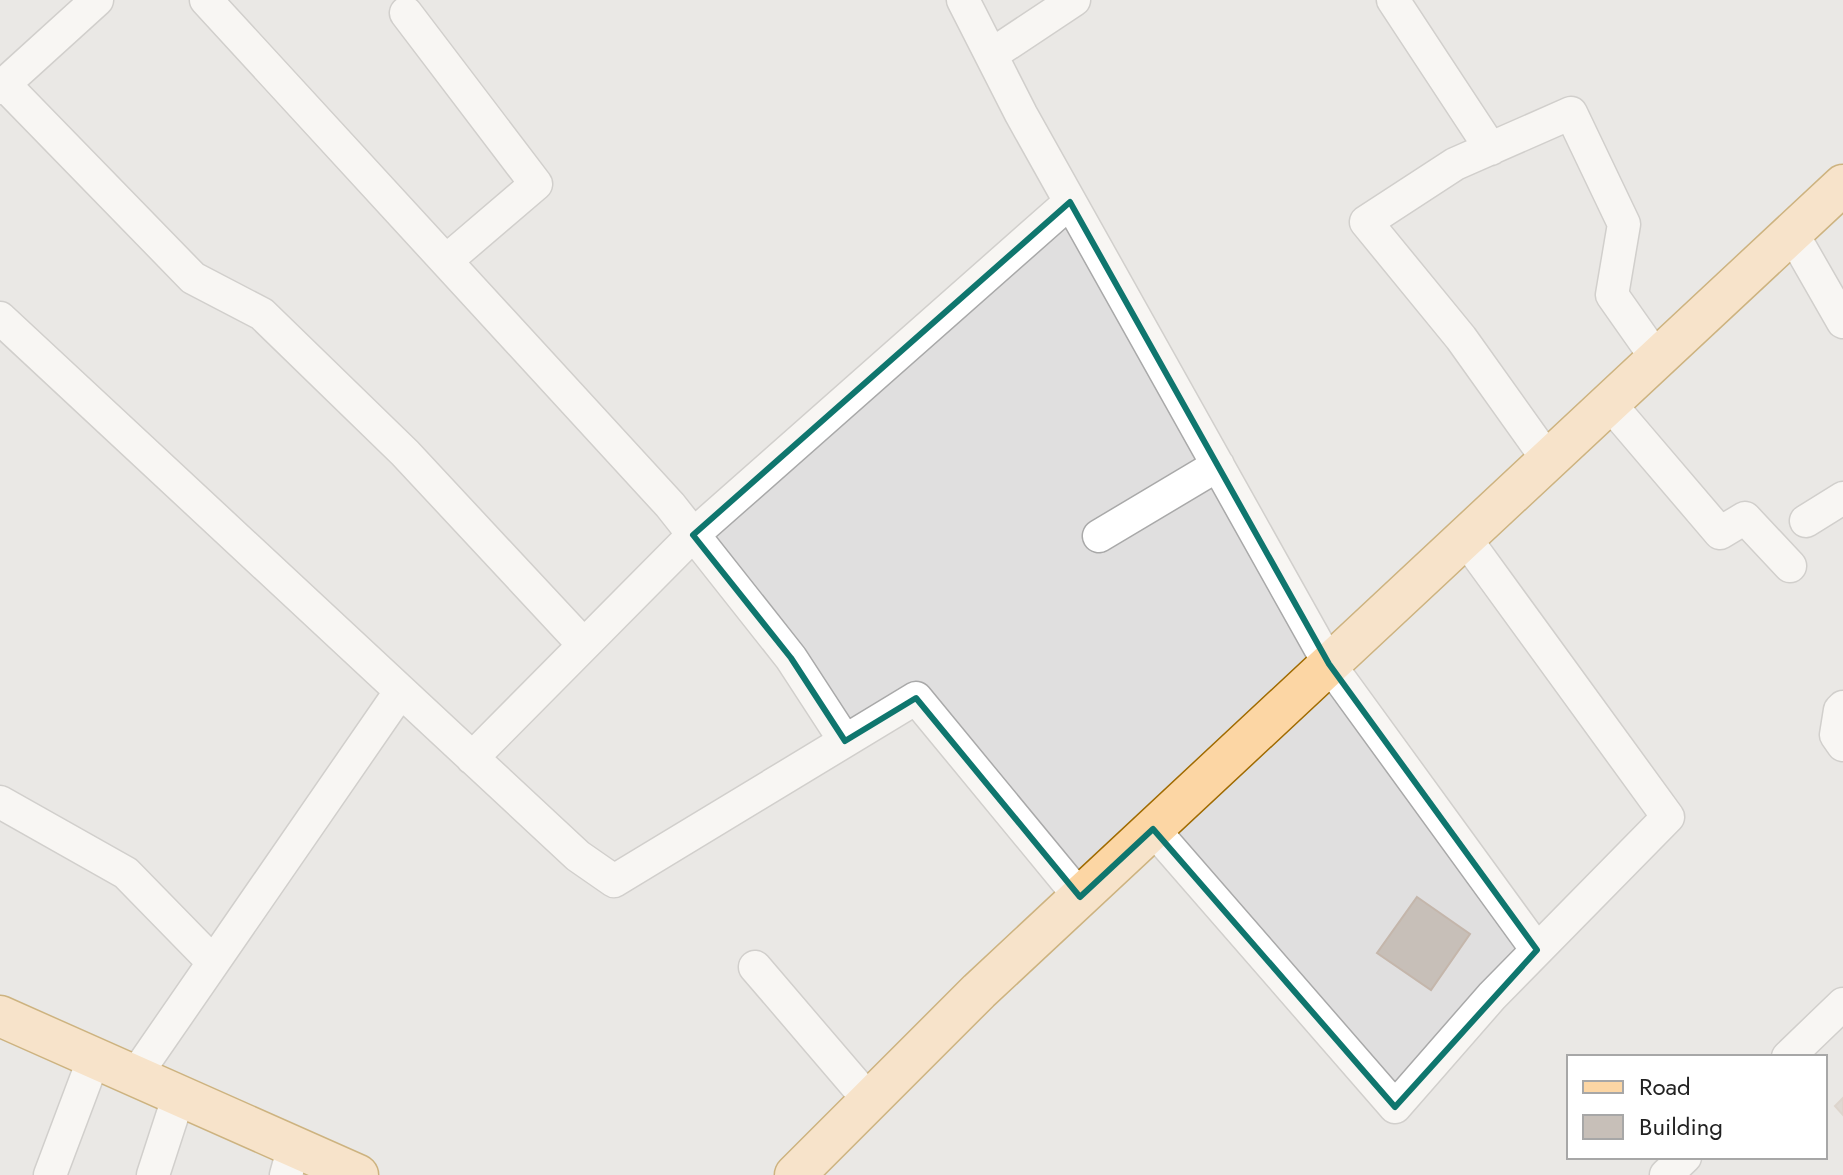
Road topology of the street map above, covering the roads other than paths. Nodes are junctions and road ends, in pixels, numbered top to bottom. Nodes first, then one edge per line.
1 (97, 0) edge
2 (206, 0) edge
3 (963, 0) edge
4 (1074, 0) edge
5 (1393, 0) edge
6 (406, 13) dead end
7 (991, 55) junction
8 (2, 86) edge
9 (1491, 149) junction
10 (1843, 185) edge
11 (1070, 202) junction
12 (1792, 233) junction
13 (446, 261) junction
14 (0, 318) edge
15 (1843, 322) edge
16 (1657, 359) junction
17 (1609, 403) junction
18 (1548, 460) junction
19 (1218, 465) junction
20 (1843, 498) edge
21 (1806, 521) dead end
22 (693, 535) junction
23 (1099, 536) dead end
24 (1465, 538) junction
25 (1790, 566) dead end
26 (584, 645) junction
27 (1329, 664) junction
28 (400, 692) junction
29 (1843, 707) edge
30 (845, 741) junction
31 (1843, 745) edge
32 (472, 758) junction
33 (0, 802) edge
34 (1153, 829) junction
35 (1080, 897) junction
36 (1537, 950) junction
37 (213, 962) junction
38 (755, 967) dead end
39 (1843, 1004) edge
40 (0, 1016) edge
41 (1790, 1055) edge
42 (94, 1058) junction
43 (135, 1076) junction
44 (179, 1095) junction
45 (868, 1099) junction
46 (1683, 1159) edge
47 (290, 1160) edge
48 (50, 1175) edge
49 (153, 1175) edge
50 (358, 1175) edge
51 (795, 1175) edge
52 (1666, 1175) edge

1 - 8 street
2 - 13 street
3 - 7 street
4 - 7 street
5 - 9 street
6 - 13 street
7 - 11 street
8 - 26 street
9 - 16 street
9 - 18 street
10 - 12 main road
11 - 19 street
11 - 22 street
12 - 15 street
12 - 16 main road
13 - 22 street
14 - 28 street
16 - 17 main road
17 - 18 main road
17 - 25 street
18 - 24 main road
19 - 23 street
19 - 27 street
20 - 21 street
22 - 26 street
22 - 30 street
24 - 27 main road
24 - 36 street
26 - 32 street
27 - 34 main road
27 - 36 street
28 - 32 street
28 - 37 street
29 - 31 street
30 - 32 street
30 - 35 street
33 - 37 street
34 - 35 main road
34 - 36 street
35 - 45 main road
37 - 43 street
38 - 45 street
39 - 41 street
40 - 42 main road
42 - 43 main road
42 - 48 street
43 - 44 main road
44 - 47 main road
44 - 49 street
45 - 51 main road
46 - 52 street
47 - 50 main road

